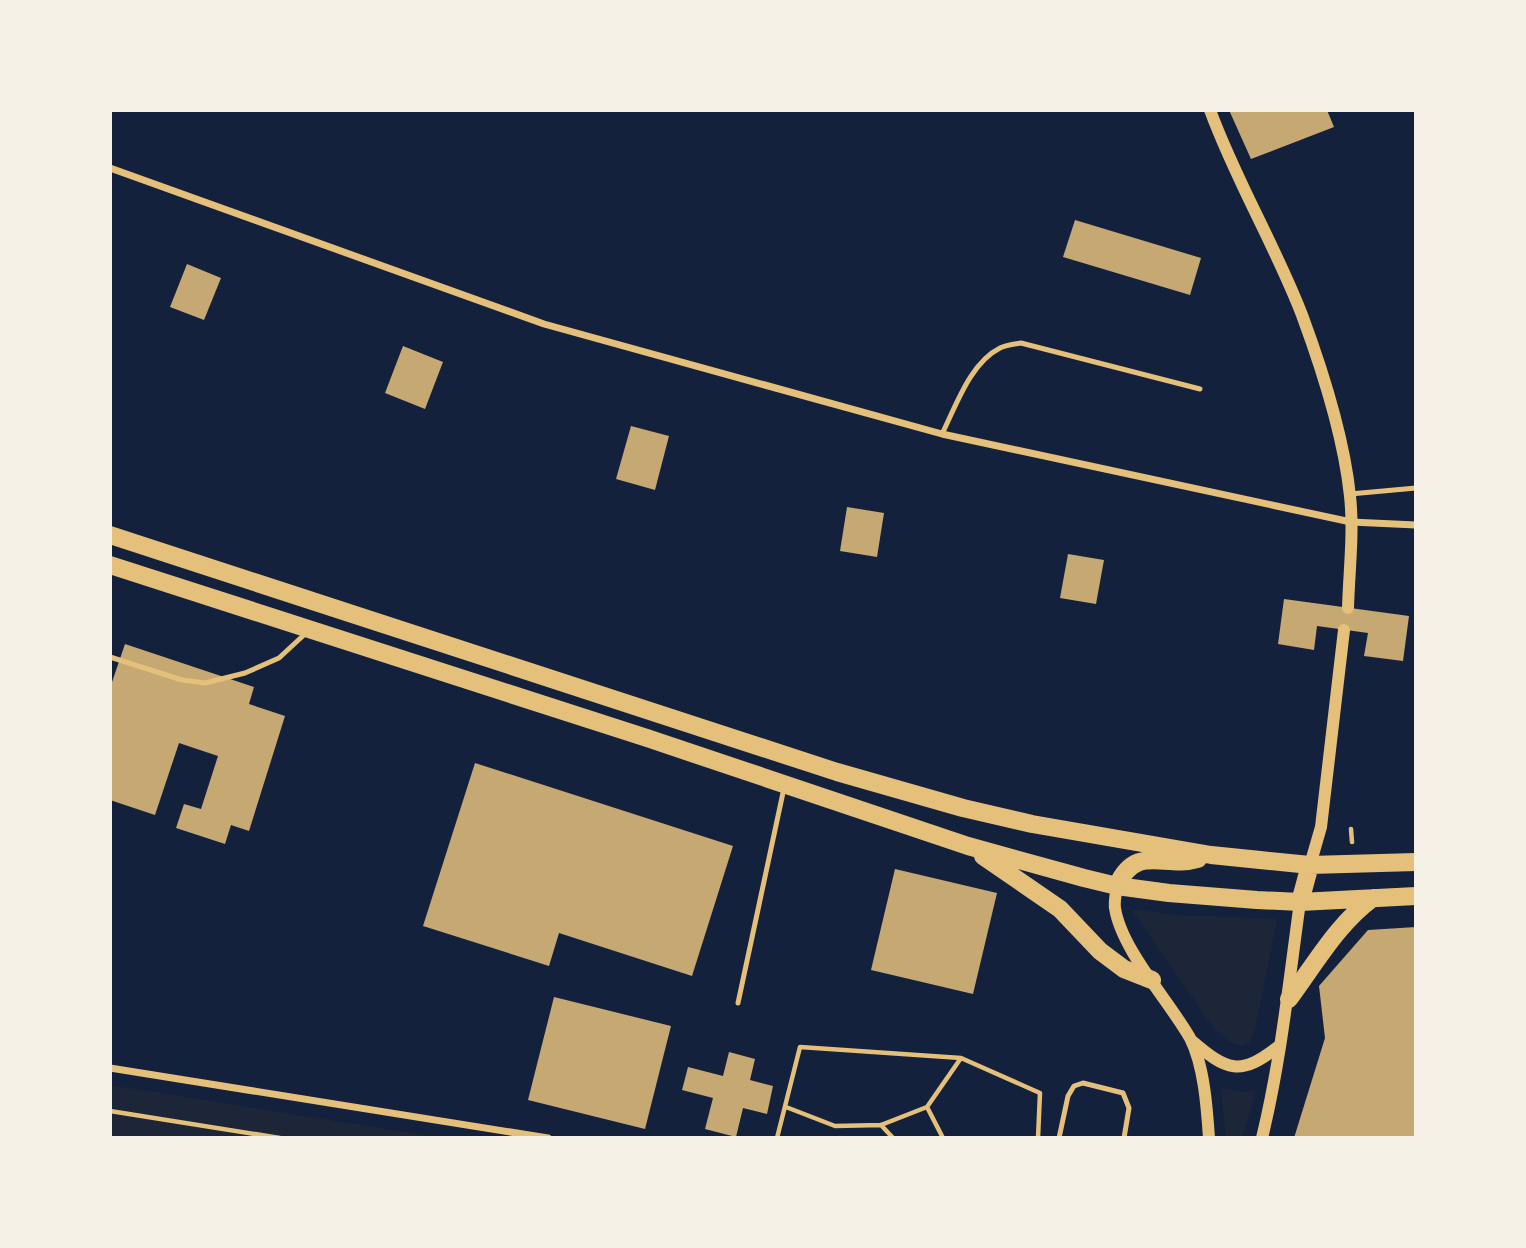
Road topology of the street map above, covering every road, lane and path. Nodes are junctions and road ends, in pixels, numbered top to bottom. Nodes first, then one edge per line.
1 (1210, 110) edge
2 (110, 168) edge
3 (1200, 389) dead end
4 (943, 434) junction
5 (1416, 488) edge
6 (1350, 494) junction
7 (1351, 522) junction
8 (1416, 525) edge
9 (110, 535) edge
10 (110, 565) edge
11 (1348, 608) dead end
12 (310, 629) junction
13 (1344, 630) dead end
14 (110, 657) edge
15 (785, 785) junction
16 (968, 846) junction
17 (1211, 855) junction
18 (1416, 862) edge
19 (1310, 865) junction
20 (1117, 886) junction
21 (1416, 895) edge
22 (1373, 898) junction
23 (1300, 902) junction
24 (1152, 980) junction
25 (1289, 999) junction
26 (738, 1003) dead end
27 (1191, 1040) junction
28 (1279, 1046) junction
29 (961, 1058) junction
30 (110, 1068) edge
31 (786, 1107) junction
32 (927, 1107) junction
33 (110, 1111) edge
34 (881, 1125) junction
35 (280, 1138) edge
36 (548, 1138) edge
37 (777, 1138) edge
38 (893, 1138) edge
39 (943, 1138) edge
40 (1038, 1138) edge
41 (1059, 1138) edge
42 (1124, 1138) edge
43 (1209, 1138) edge
44 (1262, 1138) edge

1 - 6 street
2 - 4 street
3 - 4 lane
4 - 7 street
5 - 6 lane
6 - 7 street
7 - 8 street
7 - 11 street
9 - 17 main road
10 - 12 main road
12 - 14 lane
12 - 15 main road
13 - 19 street
15 - 16 main road
15 - 26 lane
16 - 20 main road
16 - 24 main road
17 - 19 main road
17 - 20 main road
18 - 19 main road
19 - 23 main road
20 - 23 main road
20 - 24 street
21 - 22 main road
22 - 23 main road
22 - 25 main road
23 - 25 street
24 - 27 street
25 - 28 street
27 - 28 street
27 - 43 street
28 - 44 street
29 - 31 path
29 - 32 path
29 - 40 path
30 - 36 street
31 - 34 path
31 - 37 path
32 - 34 path
32 - 39 path
33 - 35 path
34 - 38 path
41 - 42 lane

